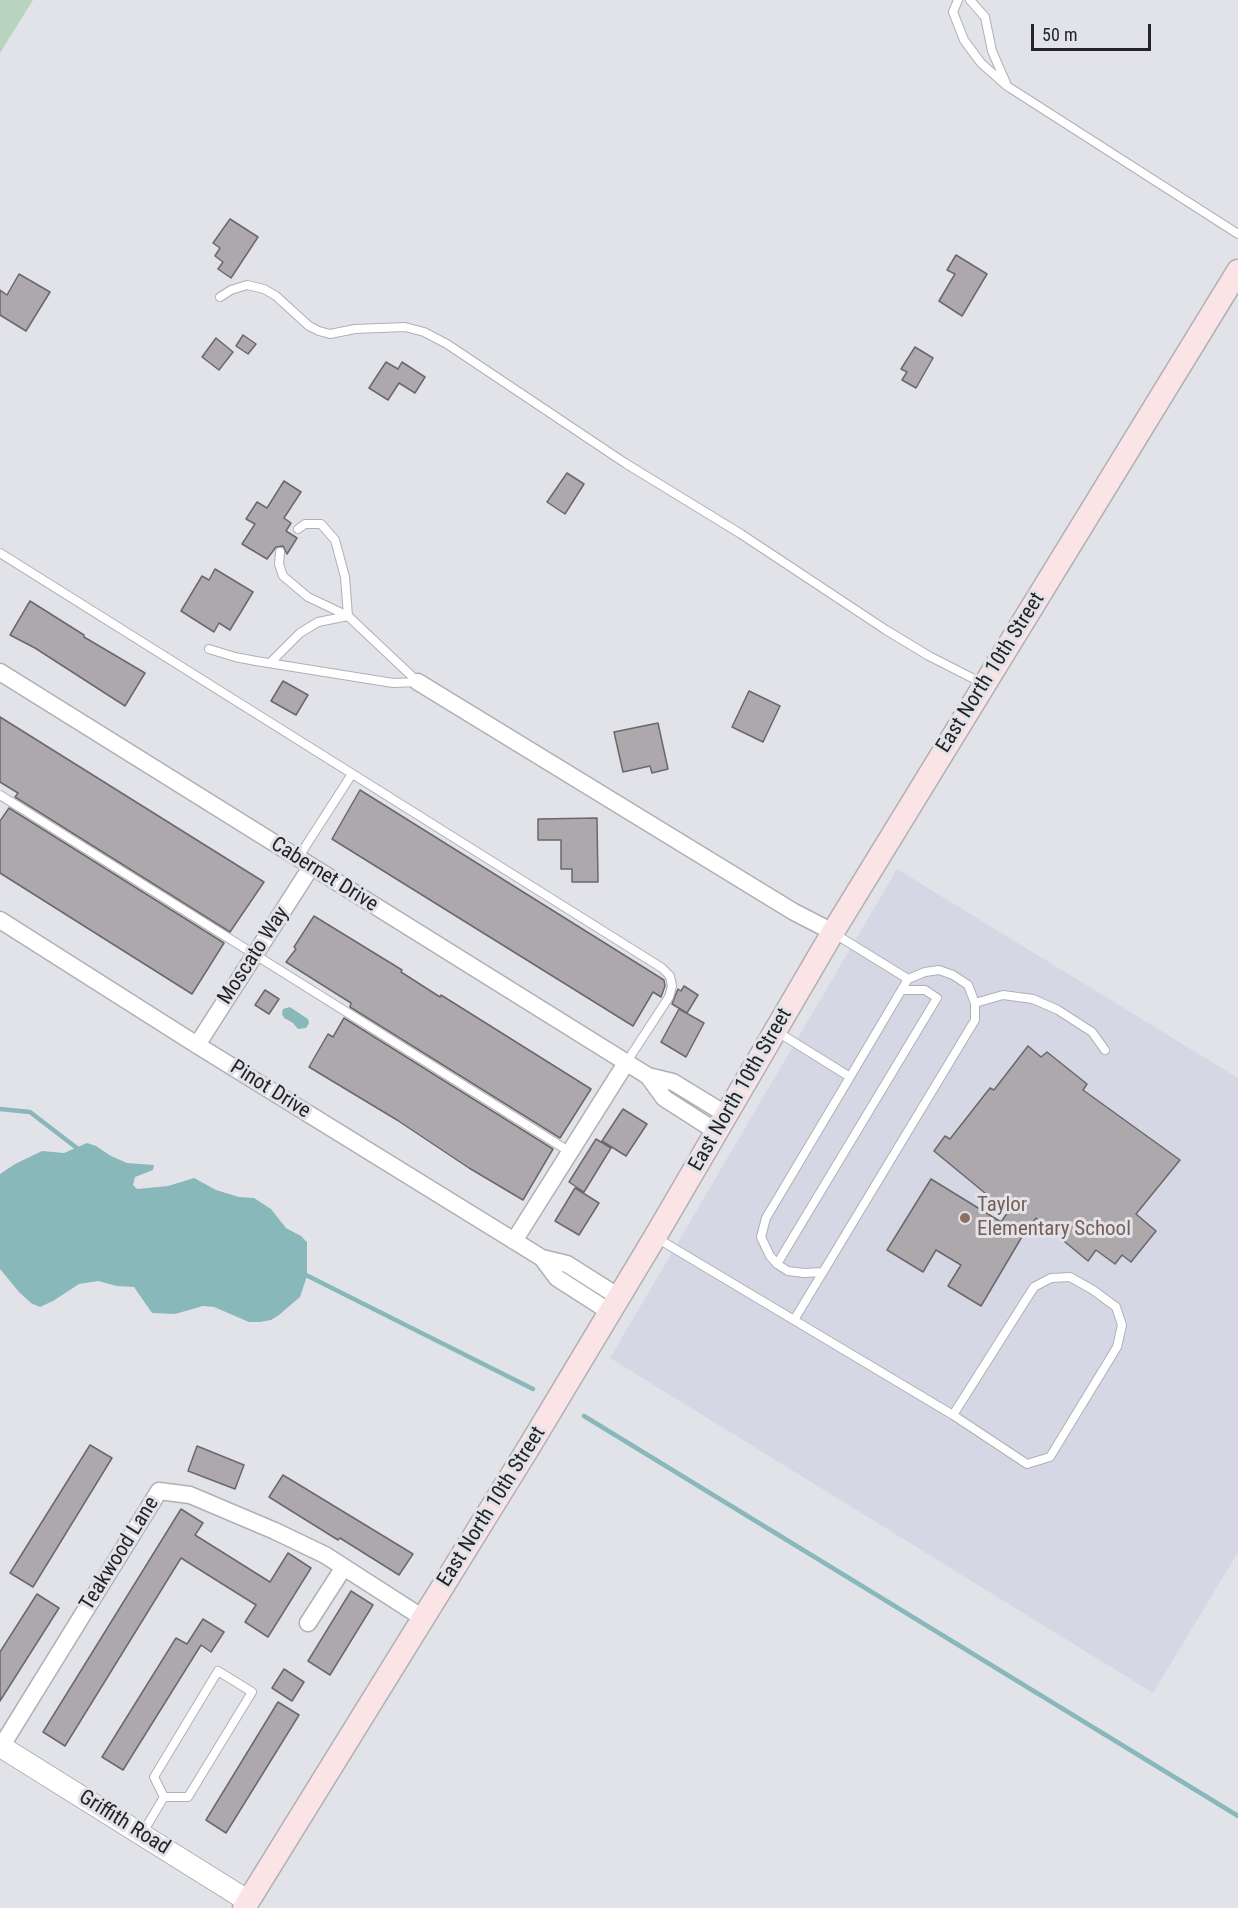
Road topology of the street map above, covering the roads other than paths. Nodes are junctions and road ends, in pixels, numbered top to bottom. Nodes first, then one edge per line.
1 (958, 0) edge
2 (970, 0) edge
3 (1007, 86) junction
4 (1238, 234) edge
5 (1238, 271) edge
6 (219, 297) dead end
7 (298, 529) dead end
8 (280, 552) dead end
9 (0, 553) edge
10 (348, 616) junction
11 (209, 649) dead end
12 (270, 663) junction
13 (0, 672) edge
14 (418, 682) junction
15 (984, 684) junction
16 (352, 774) junction
17 (0, 795) edge
18 (304, 862) junction
19 (0, 920) edge
20 (832, 932) junction
21 (254, 955) junction
22 (908, 979) junction
23 (903, 990) junction
24 (975, 1003) junction
25 (776, 1031) junction
26 (197, 1045) junction
27 (1105, 1050) dead end
28 (626, 1063) junction
29 (850, 1077) junction
30 (722, 1123) junction
31 (570, 1152) junction
32 (655, 1237) junction
33 (514, 1241) junction
34 (777, 1264) junction
35 (823, 1272) junction
36 (614, 1304) junction
37 (794, 1320) junction
38 (953, 1416) junction
39 (344, 1567) junction
40 (423, 1618) junction
41 (308, 1623) dead end
42 (1, 1747) edge
43 (164, 1797) junction
44 (142, 1834) junction
45 (246, 1904) edge

1 - 3 lane
2 - 3 lane
3 - 4 lane
5 - 15 main road, East North 10th Street
6 - 15 lane
7 - 10 lane
8 - 10 lane
9 - 16 lane
10 - 12 lane
10 - 14 lane
11 - 12 lane
12 - 14 lane
13 - 18 street, Cabernet Drive
14 - 20 street
15 - 20 main road, East North 10th Street
16 - 18 lane
16 - 28 lane
17 - 21 lane
18 - 21 street, Moscato Way
18 - 28 street, Cabernet Drive
19 - 26 street, Pinot Drive
20 - 22 lane
20 - 25 main road, East North 10th Street
21 - 26 street, Moscato Way
21 - 31 lane
22 - 23 lane
22 - 24 lane
23 - 29 lane
23 - 34 lane
24 - 27 lane
24 - 35 lane
25 - 29 lane
25 - 30 main road, East North 10th Street
26 - 33 street, Pinot Drive
28 - 30 street, Cabernet Drive
28 - 31 street
29 - 34 lane
30 - 32 main road, East North 10th Street
31 - 33 street
32 - 36 main road, East North 10th Street
32 - 37 lane
33 - 36 street, Pinot Drive
34 - 35 lane
35 - 37 lane
36 - 40 main road, East North 10th Street
37 - 38 lane
38 - 38 lane
39 - 40 street, Teakwood Lane
39 - 41 street
39 - 42 street, Teakwood Lane
40 - 45 main road, East North 10th Street
42 - 44 street, Griffith Road
43 - 43 lane
43 - 44 lane
44 - 45 street, Griffith Road

